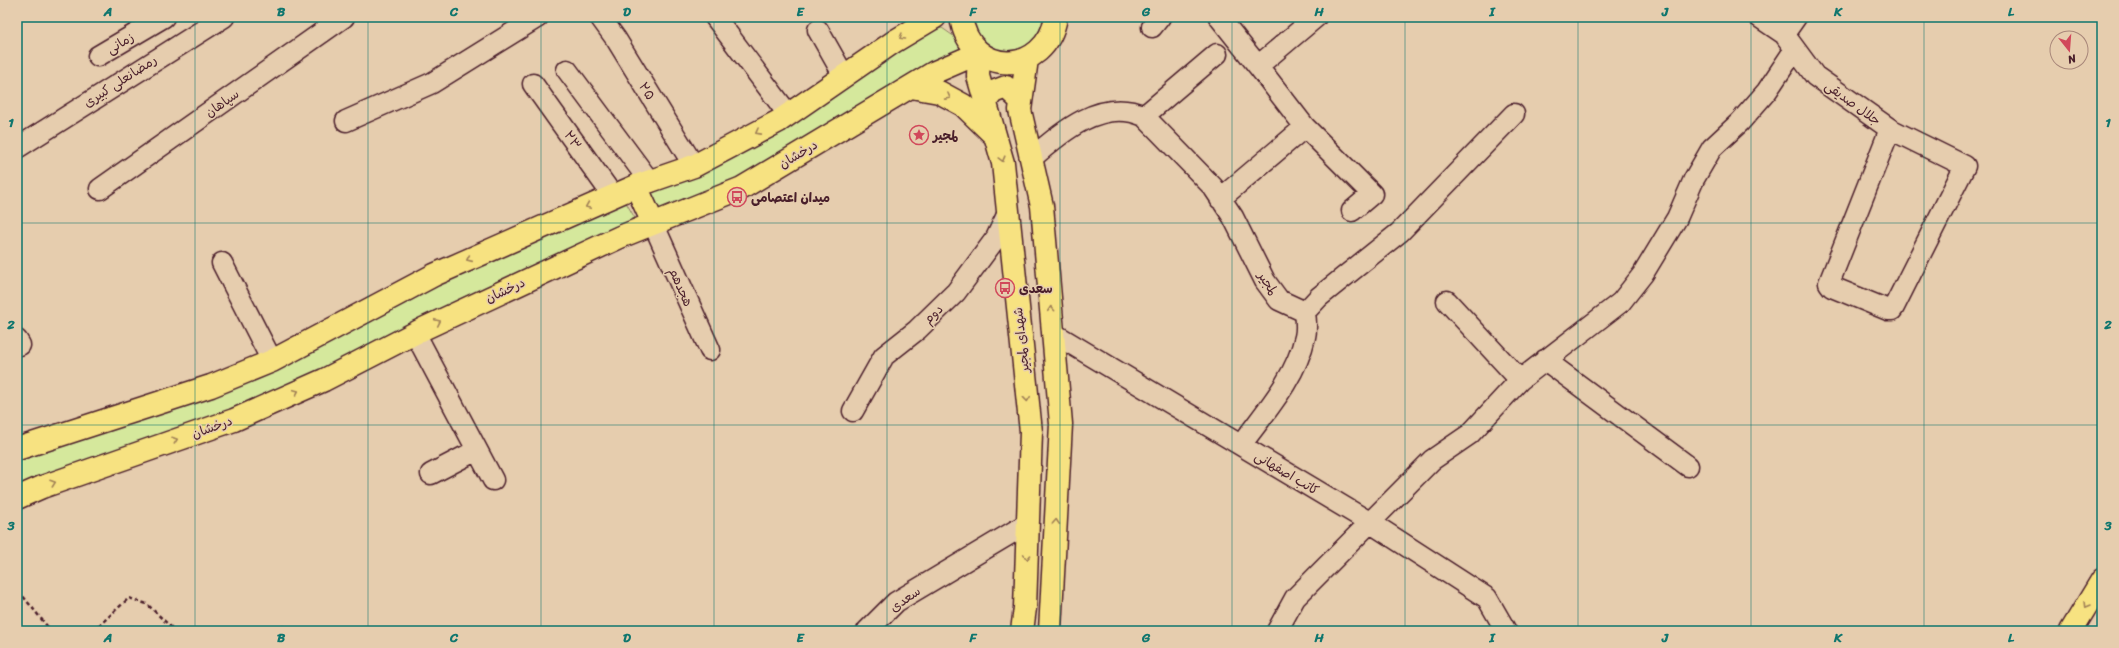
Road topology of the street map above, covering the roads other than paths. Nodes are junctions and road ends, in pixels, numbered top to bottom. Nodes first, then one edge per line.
1 (164, 17) edge
2 (224, 17) edge
3 (344, 17) edge
4 (538, 17) edge
5 (600, 17) edge
6 (715, 17) edge
7 (935, 17) edge
8 (961, 17) edge
9 (1056, 17) edge
10 (1219, 17) edge
11 (1316, 17) edge
12 (1758, 17) edge
13 (1796, 17) edge
14 (818, 30) dead end
15 (1789, 42) junction
16 (979, 53) junction
17 (1218, 54) dead end
18 (98, 56) dead end
19 (1027, 59) junction
20 (1258, 66) junction
21 (567, 70) dead end
22 (844, 76) junction
23 (533, 84) dead end
24 (911, 87) junction
25 (1021, 101) junction
26 (985, 102) junction
27 (788, 114) junction
28 (1514, 114) dead end
29 (1144, 116) junction
30 (346, 122) dead end
31 (1305, 127) junction
32 (1890, 130) junction
33 (995, 136) junction
34 (17, 148) edge
35 (1031, 159) junction
36 (694, 166) junction
37 (643, 184) junction
38 (100, 190) dead end
39 (613, 196) junction
40 (1220, 199) junction
41 (1352, 211) dead end
42 (1008, 213) junction
43 (653, 223) junction
44 (222, 263) dead end
45 (1447, 301) dead end
46 (1305, 312) junction
47 (415, 332) junction
48 (1053, 333) junction
49 (710, 350) dead end
50 (1545, 360) junction
51 (272, 361) junction
52 (1520, 380) junction
53 (853, 411) dead end
54 (1241, 446) junction
55 (17, 449) edge
56 (477, 450) junction
57 (1688, 466) dead end
58 (431, 474) dead end
59 (493, 480) dead end
60 (17, 498) edge
61 (1028, 523) junction
62 (1371, 524) junction
63 (2102, 580) edge
64 (867, 631) edge
65 (1022, 631) edge
66 (1050, 631) edge
67 (1277, 631) edge
68 (1506, 631) edge
69 (2071, 631) edge

1 - 18 street, زمانی
2 - 34 street, رمضانعلی کبیری
3 - 38 street, سپاهان
4 - 30 street
5 - 36 street, ۲۵
6 - 27 street
7 -> 22 main road
8 - 16 main road
9 - 19 main road
10 - 20 street
11 - 20 street
12 - 15 street, جلال صدیقی
13 - 15 street
14 - 22 street
15 - 32 street, جلال صدیقی
15 - 50 street
16 - 19 main road
16 - 24 main road, درخشان
16 - 26 main road, شهدای لمجیر
17 - 29 street
19 - 25 main road
20 - 31 street
21 - 37 street
22 - 27 main road
23 - 39 street, ۲۳
24 -> 33 main road
24 - 43 main road, درخشان
25 - 26 main road
25 - 35 main road
26 - 33 main road, شهدای لمجیر
27 -> 36 main road
28 - 46 street
29 - 35 street
29 - 40 street, لمجیر
31 - 40 street
31 - 41 street
32 - 32 street, جلال صدیقی
33 -> 42 main road, شهدای لمجیر
48 -> 35 main road
36 - 37 main road
37 - 39 main road
37 - 43 main road
39 -> 51 main road
40 - 46 street, لمجیر
42 - 53 street, دوم
42 -> 61 main road, شهدای لمجیر
47 -> 43 main road, درخشان
43 - 49 street, هجدهم
44 - 51 street
45 - 52 street
46 - 54 street
47 - 56 street
60 -> 47 main road, درخشان
48 - 54 street, کاتب اصفهانی
66 -> 48 main road
50 - 52 street
50 - 57 street
51 - 55 main road
52 - 62 street
54 - 62 street, کاتب اصفهانی
56 - 58 street
56 - 59 street
61 - 64 street, سعدی
61 -> 65 main road, شهدای لمجیر
62 - 67 street
62 - 68 street, کاتب اصفهانی
63 -> 69 main road

